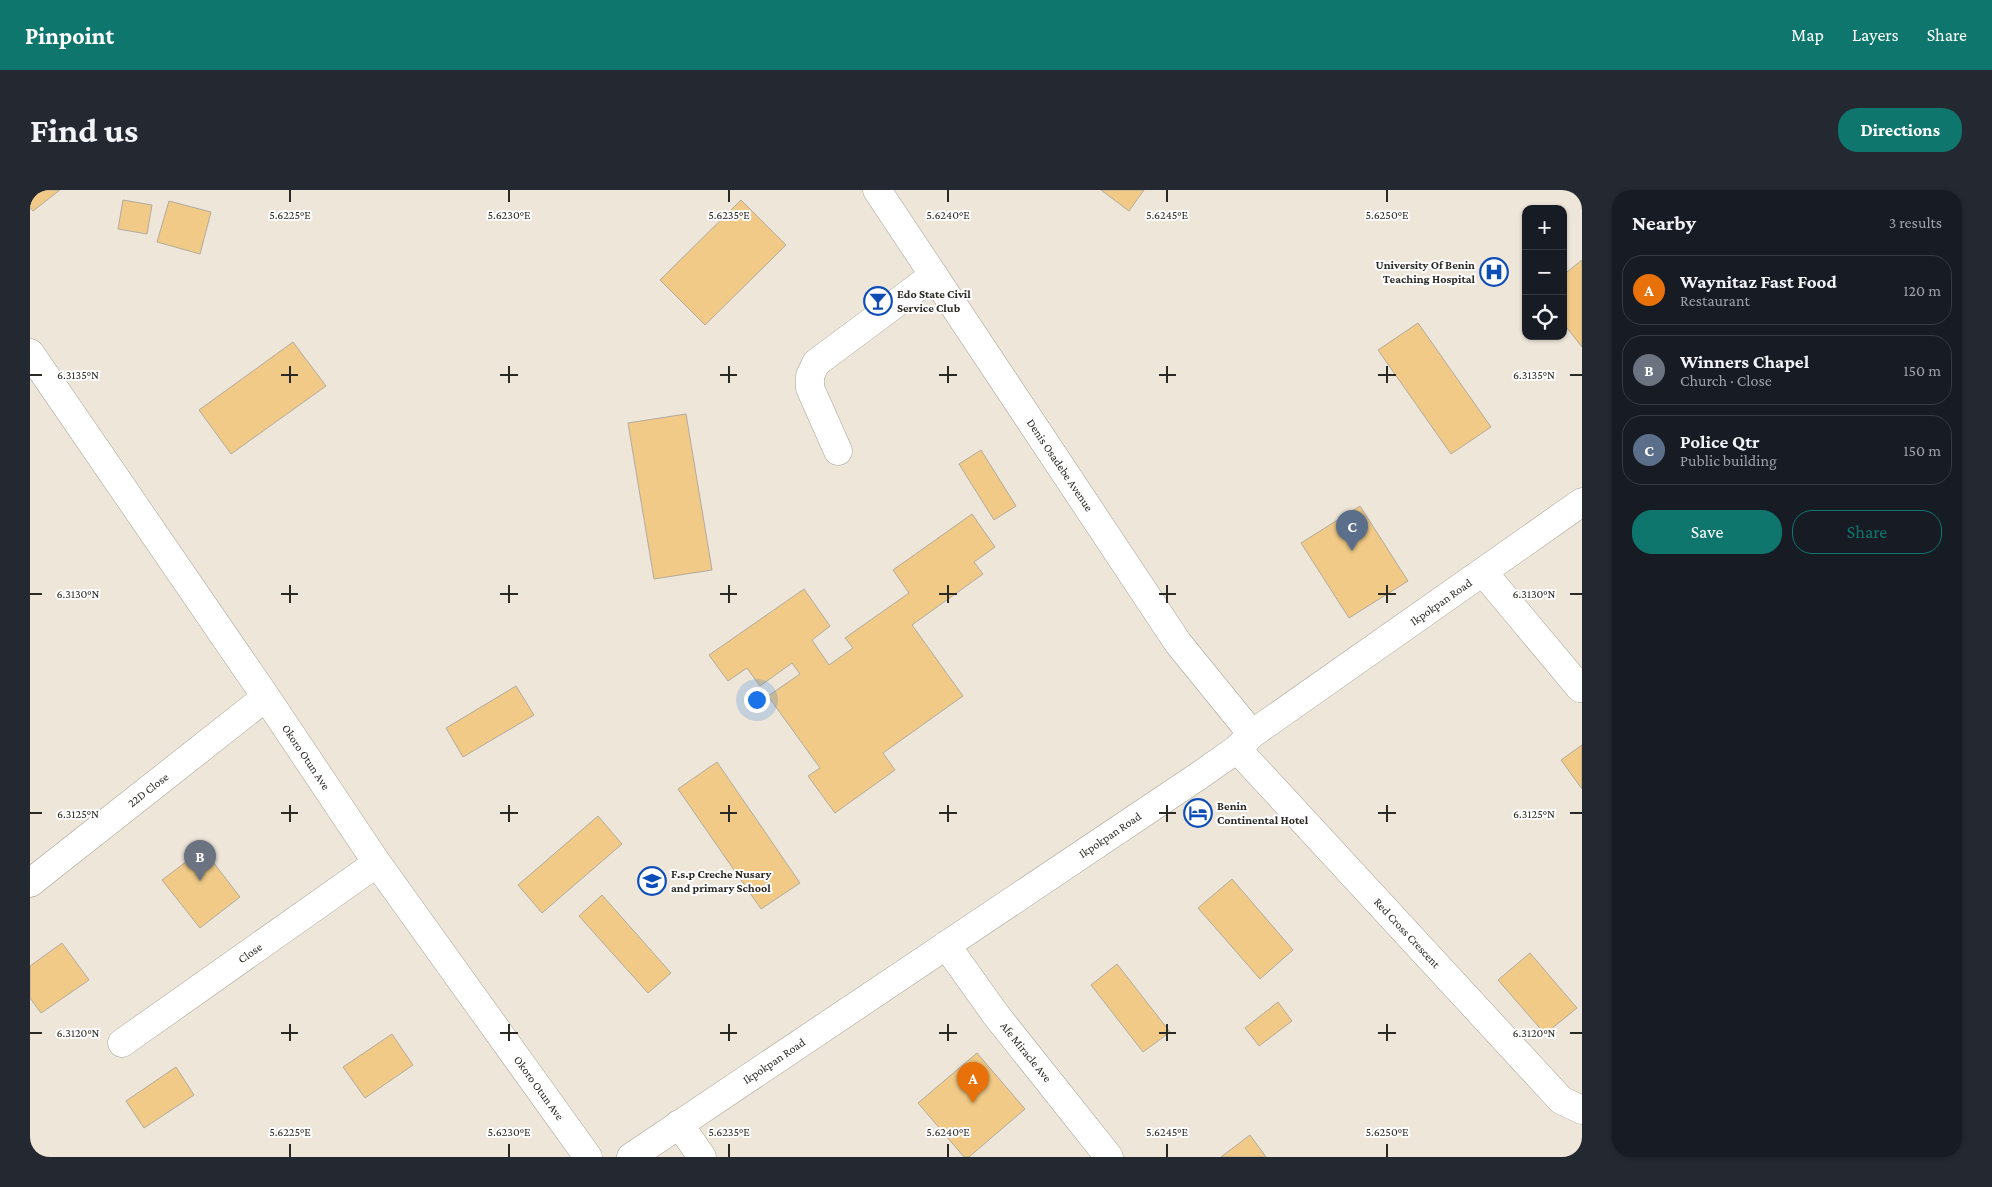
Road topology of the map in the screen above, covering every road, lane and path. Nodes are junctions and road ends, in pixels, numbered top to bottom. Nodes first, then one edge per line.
1 (888, 194) edge
2 (934, 275) junction
3 (30, 353) edge
4 (838, 451) dead end
5 (1582, 502) edge
6 (1483, 572) junction
7 (1580, 688) dead end
8 (266, 697) junction
9 (1244, 742) junction
10 (377, 863) junction
11 (30, 883) edge
12 (946, 945) junction
13 (122, 1043) dead end
14 (1582, 1110) edge
15 (679, 1124) junction
16 (637, 1155) edge
17 (588, 1157) edge
18 (702, 1157) edge
19 (1109, 1157) edge

1 - 2 street, Denis Osadebe Avenue
2 - 4 street
2 - 9 street, Denis Osadebe Avenue
3 - 8 street, Okoro Otun Ave
5 - 6 street, Ikpokpan Road
6 - 7 street
6 - 9 street, Ikpokpan Road
8 - 10 street, Okoro Otun Ave
8 - 11 street, 22D Close
9 - 12 street, Ikpokpan Road
9 - 14 street, Red Cross Crescent
10 - 13 street, Close
10 - 17 street, Okoro Otun Ave
12 - 15 street, Ikpokpan Road
12 - 19 street, Afe Miracle Ave
15 - 16 street, Ikpokpan Road
15 - 18 street

